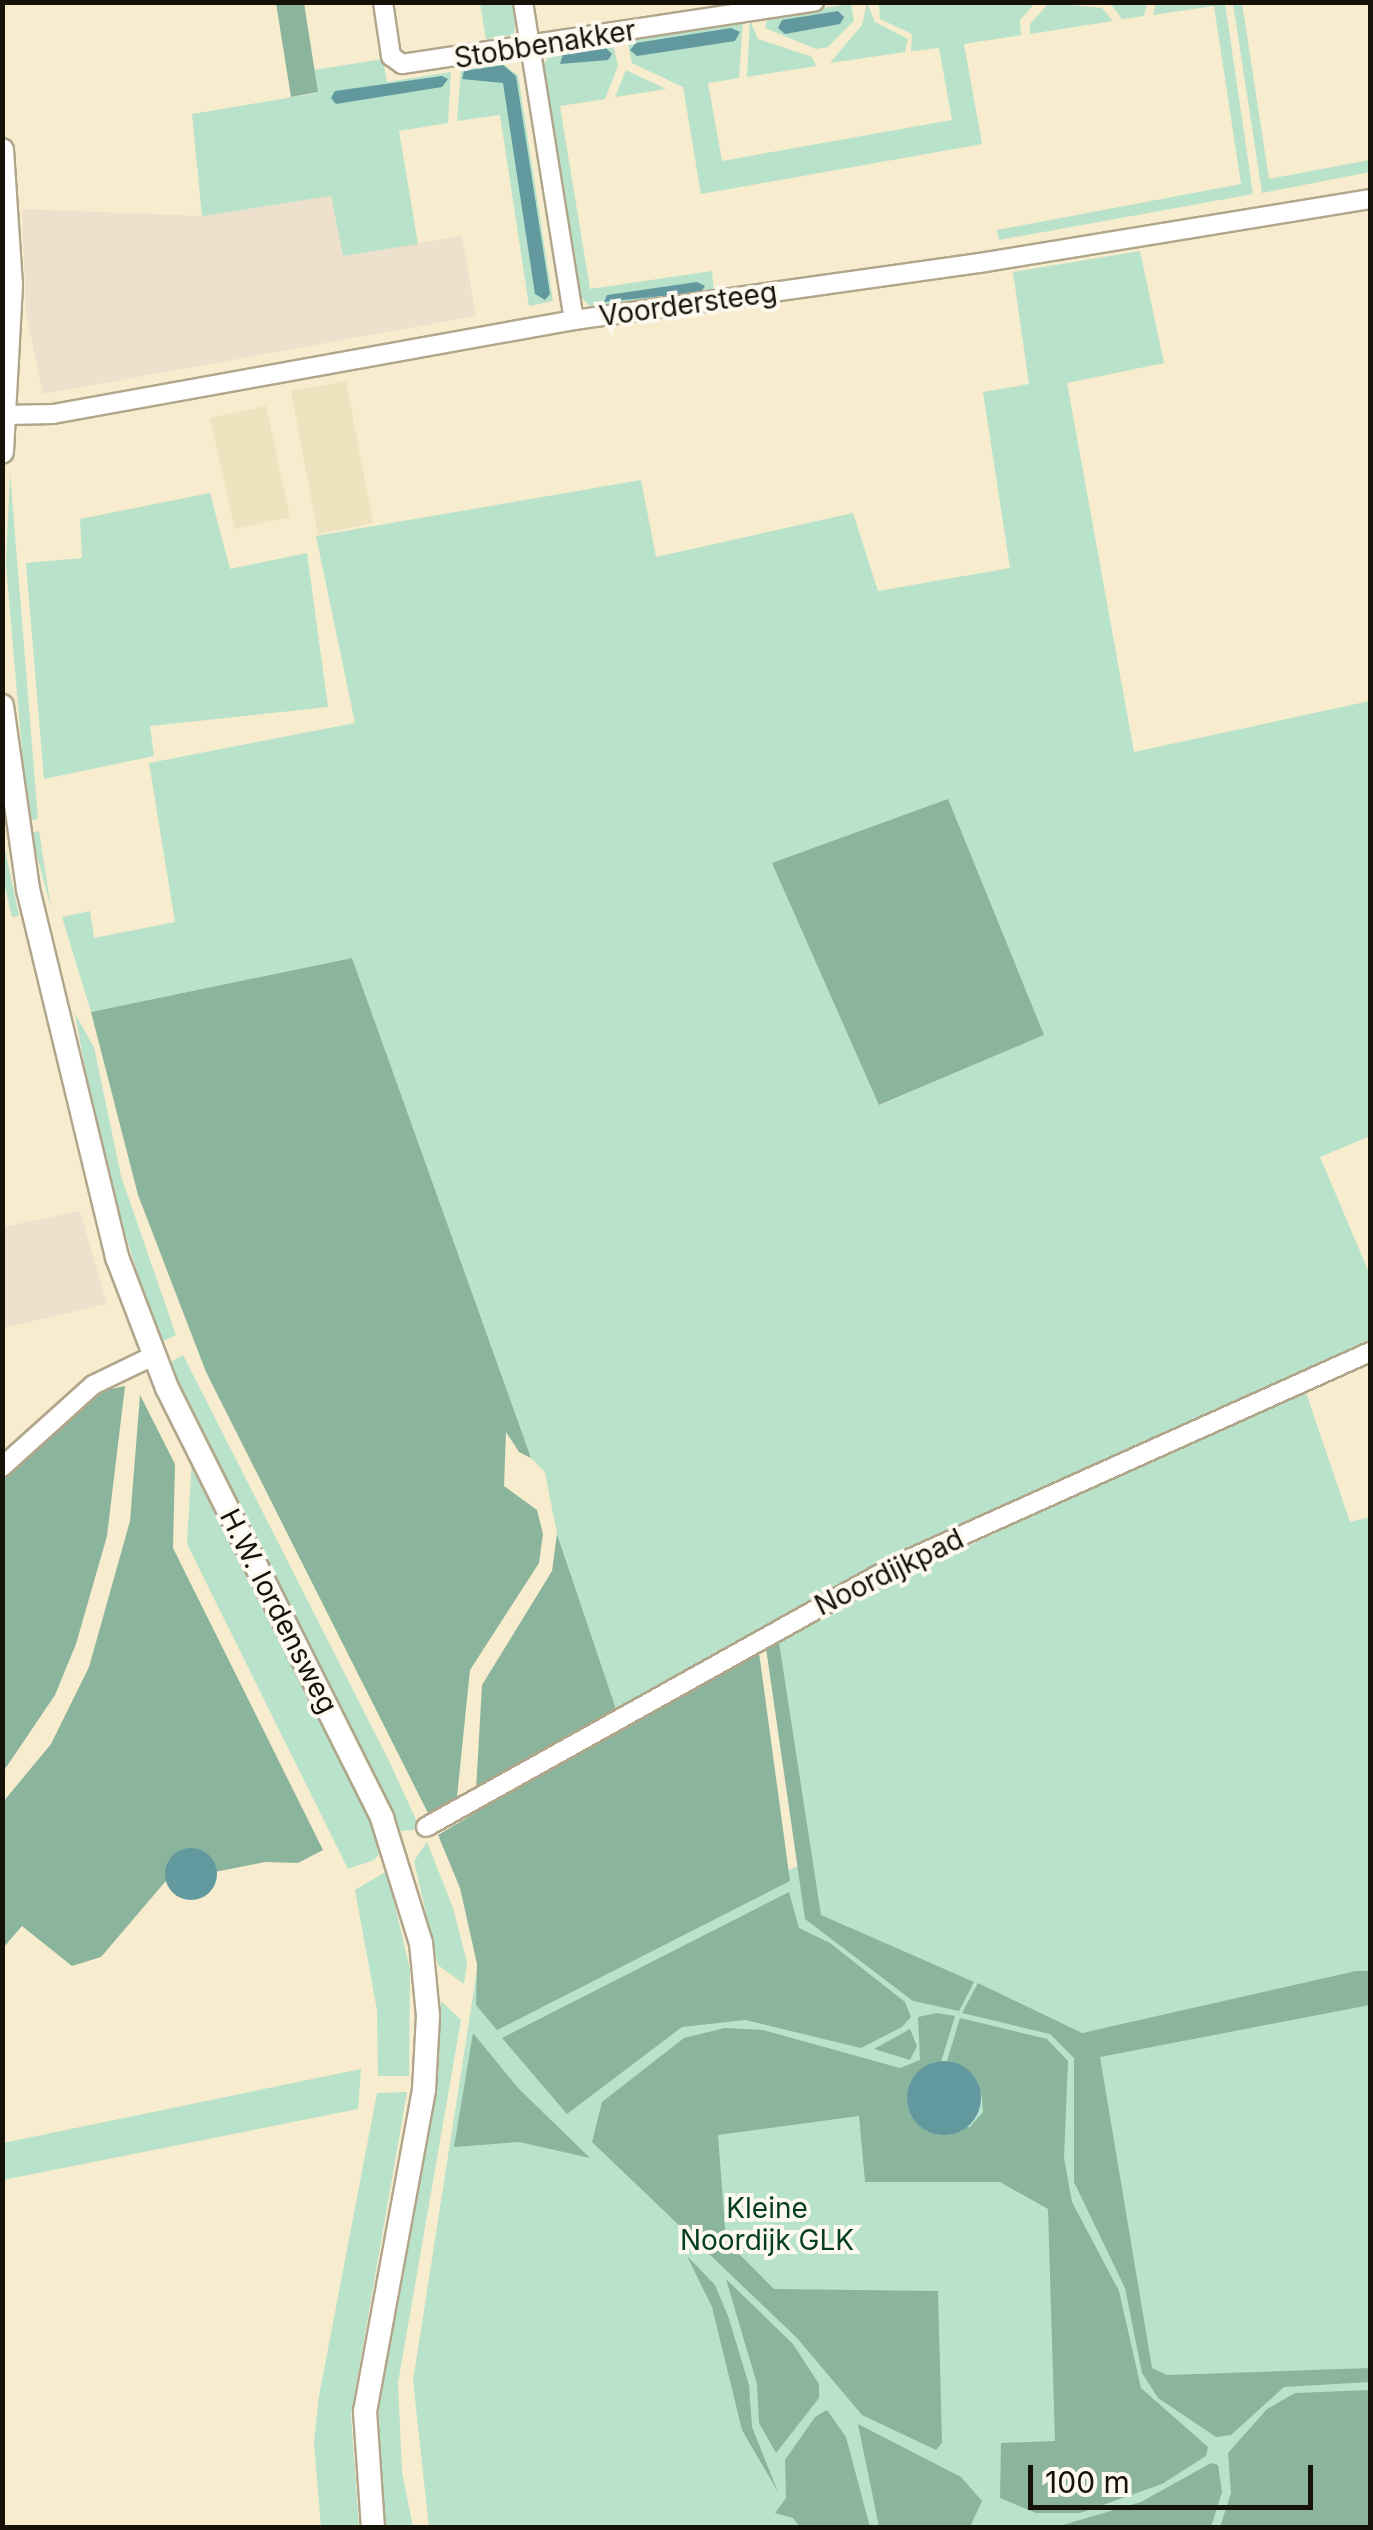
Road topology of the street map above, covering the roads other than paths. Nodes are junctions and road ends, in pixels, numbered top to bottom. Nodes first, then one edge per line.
1 (383, 2) edge
2 (523, 2) edge
3 (814, 2) edge
4 (530, 46) junction
5 (2, 150) edge
6 (1370, 199) edge
7 (574, 320) junction
8 (4, 431) edge
9 (2, 452) edge
10 (2, 706) edge
11 (3, 721) edge
12 (1370, 1352) edge
13 (153, 1356) junction
14 (2, 1466) edge
15 (426, 1827) dead end
16 (373, 2528) edge

1 - 4 street, Stobbenakker
2 - 4 street
3 - 4 street, Stobbenakker
4 - 7 street
5 - 8 main road
6 - 7 street, Voordersteeg
7 - 8 street, Voordersteeg
8 - 9 main road
10 - 11 main road, H.W. Iordensweg
11 - 13 main road, H.W. Iordensweg
12 - 15 street, Noordijkpad
13 - 14 street
13 - 16 main road, H.W. Iordensweg

